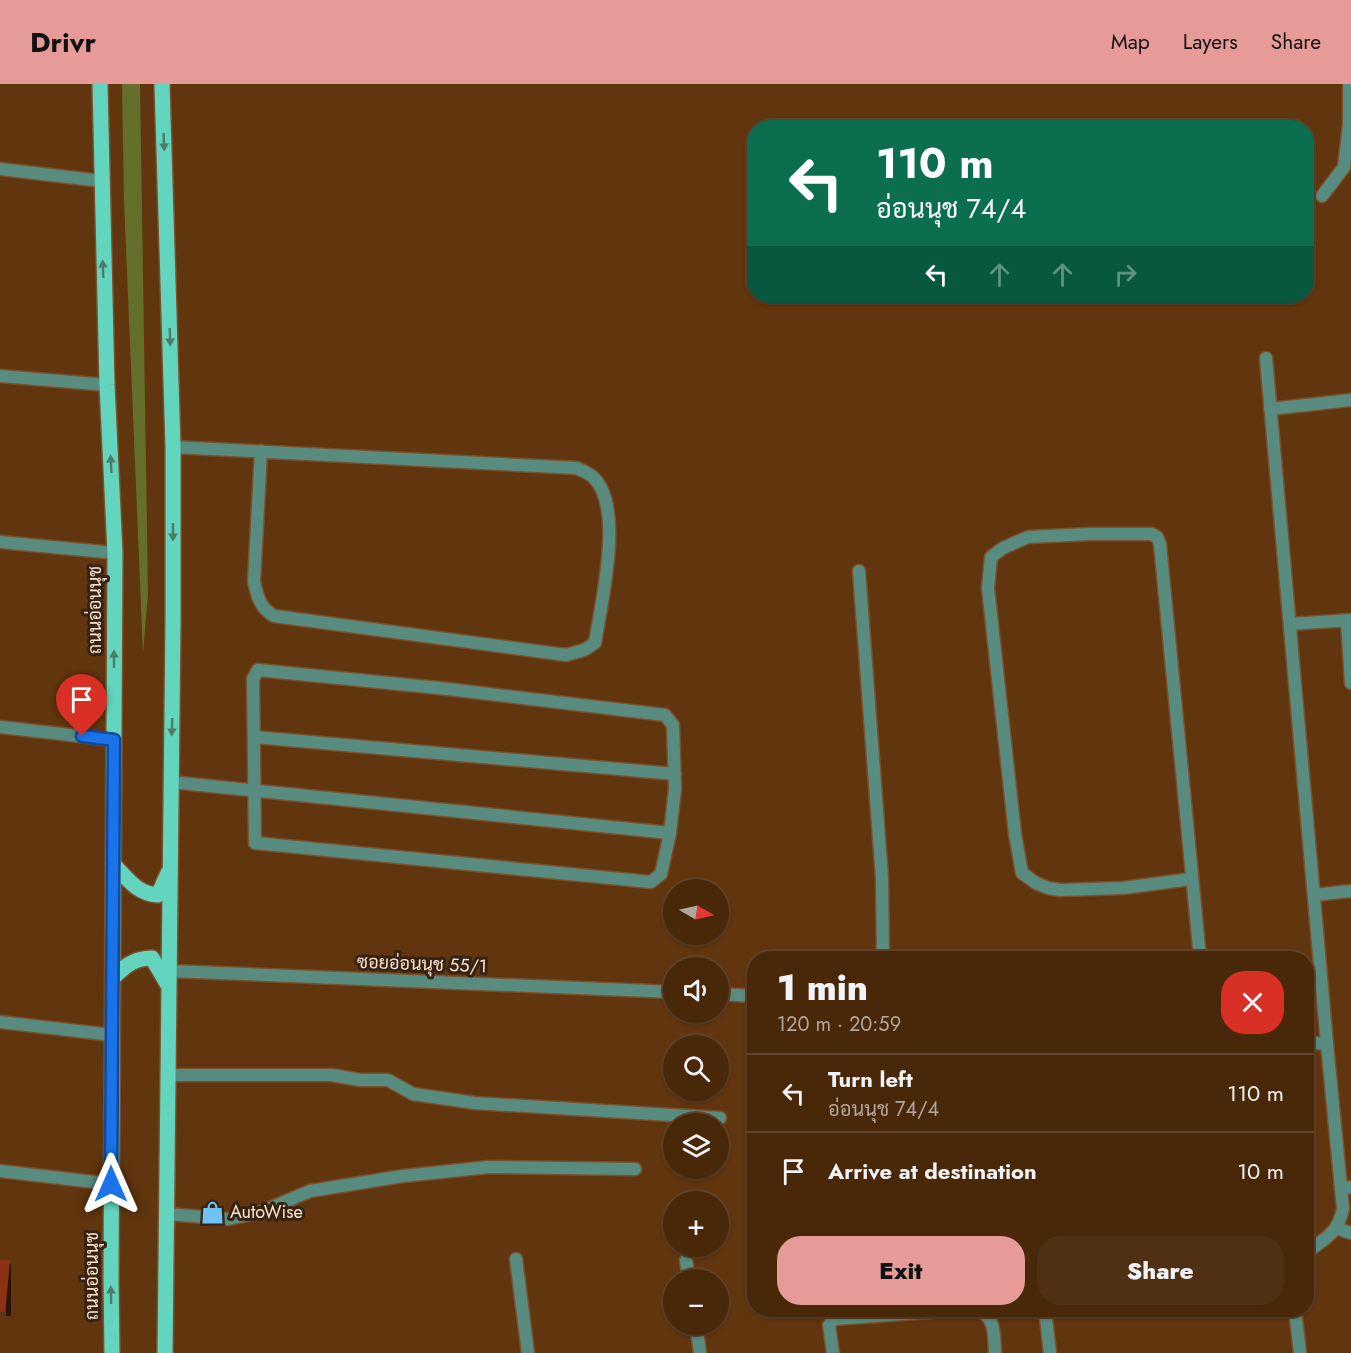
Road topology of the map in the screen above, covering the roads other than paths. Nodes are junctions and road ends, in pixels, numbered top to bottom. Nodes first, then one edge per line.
1 (100, 84) edge
2 (162, 84) edge
3 (1348, 84) edge
4 (0, 169) edge
5 (101, 181) junction
6 (1322, 196) dead end
7 (1266, 358) dead end
8 (0, 376) edge
9 (107, 385) junction
10 (1351, 400) edge
11 (1270, 409) junction
12 (173, 447) junction
13 (261, 451) junction
14 (0, 542) edge
15 (115, 553) junction
16 (859, 571) dead end
17 (1349, 620) edge
18 (1290, 624) junction
19 (1351, 683) edge
20 (0, 727) edge
21 (254, 737) junction
22 (114, 740) junction
23 (675, 774) junction
24 (171, 782) junction
25 (254, 791) junction
26 (670, 833) junction
27 (113, 864) junction
28 (171, 864) junction
29 (1191, 879) junction
30 (1351, 891) edge
31 (1314, 895) junction
32 (884, 951) edge
33 (1199, 951) edge
34 (170, 971) junction
35 (113, 978) junction
36 (169, 987) junction
37 (663, 992) edge
38 (729, 995) edge
39 (747, 996) edge
40 (0, 1022) edge
41 (112, 1035) junction
42 (1314, 1043) edge
43 (1327, 1044) junction
44 (169, 1075) junction
45 (663, 1114) edge
46 (635, 1169) dead end
47 (0, 1171) edge
48 (111, 1184) junction
49 (1346, 1188) edge
50 (167, 1214) junction
51 (1336, 1228) junction
52 (1351, 1233) edge
53 (1314, 1248) edge
54 (516, 1259) dead end
55 (686, 1260) dead end
56 (687, 1269) edge
57 (862, 1317) edge
58 (989, 1317) edge
59 (1046, 1317) edge
60 (1296, 1317) edge
61 (698, 1335) edge
62 (112, 1353) edge
63 (165, 1353) edge
64 (528, 1353) edge
65 (700, 1353) edge
66 (833, 1353) edge
67 (995, 1353) edge
68 (1050, 1353) edge
69 (1300, 1353) edge

1 - 5 main road, ถนนอ่อนนุช
2 -> 12 main road
3 - 6 street
4 - 5 street
9 -> 5 main road, ถนนอ่อนนุช
7 - 11 street
8 - 9 street
15 -> 9 main road, ถนนอ่อนนุช
10 - 11 street
11 - 18 street
12 - 13 street
12 -> 24 main road
13 - 13 street
14 - 15 street
22 -> 15 main road, ถนนอ่อนนุช
16 - 32 street
17 - 18 street
17 - 19 street
18 - 31 street
20 - 22 street
21 - 23 street
21 - 23 street
21 - 25 street
22 - 27 main road, ถนนอ่อนนุช
23 - 26 street
24 - 25 street
24 - 28 main road
25 - 26 street
25 - 26 street
27 - 28 main road
27 - 35 main road, ถนนอ่อนนุช
28 - 34 main road
29 - 29 street
29 - 33 street
30 - 31 street
31 - 43 street
34 - 36 main road
34 - 37 street, ซอยอ่อนนุช 55/1
35 - 36 main road
35 - 41 main road, ถนนอ่อนนุช
36 - 44 main road
38 - 39 street
40 - 41 street
41 - 48 main road, ถนนอ่อนนุช
42 - 43 street
43 - 49 street
44 - 45 street
44 - 50 main road
46 - 50 street
47 - 48 street
62 -> 48 main road, ถนนอ่อนนุช
49 - 51 street
50 - 63 main road
51 - 52 street
51 - 53 street
54 - 64 street
55 - 56 street
57 - 66 street
58 - 67 street
59 - 68 street
60 - 69 street
61 - 65 street

